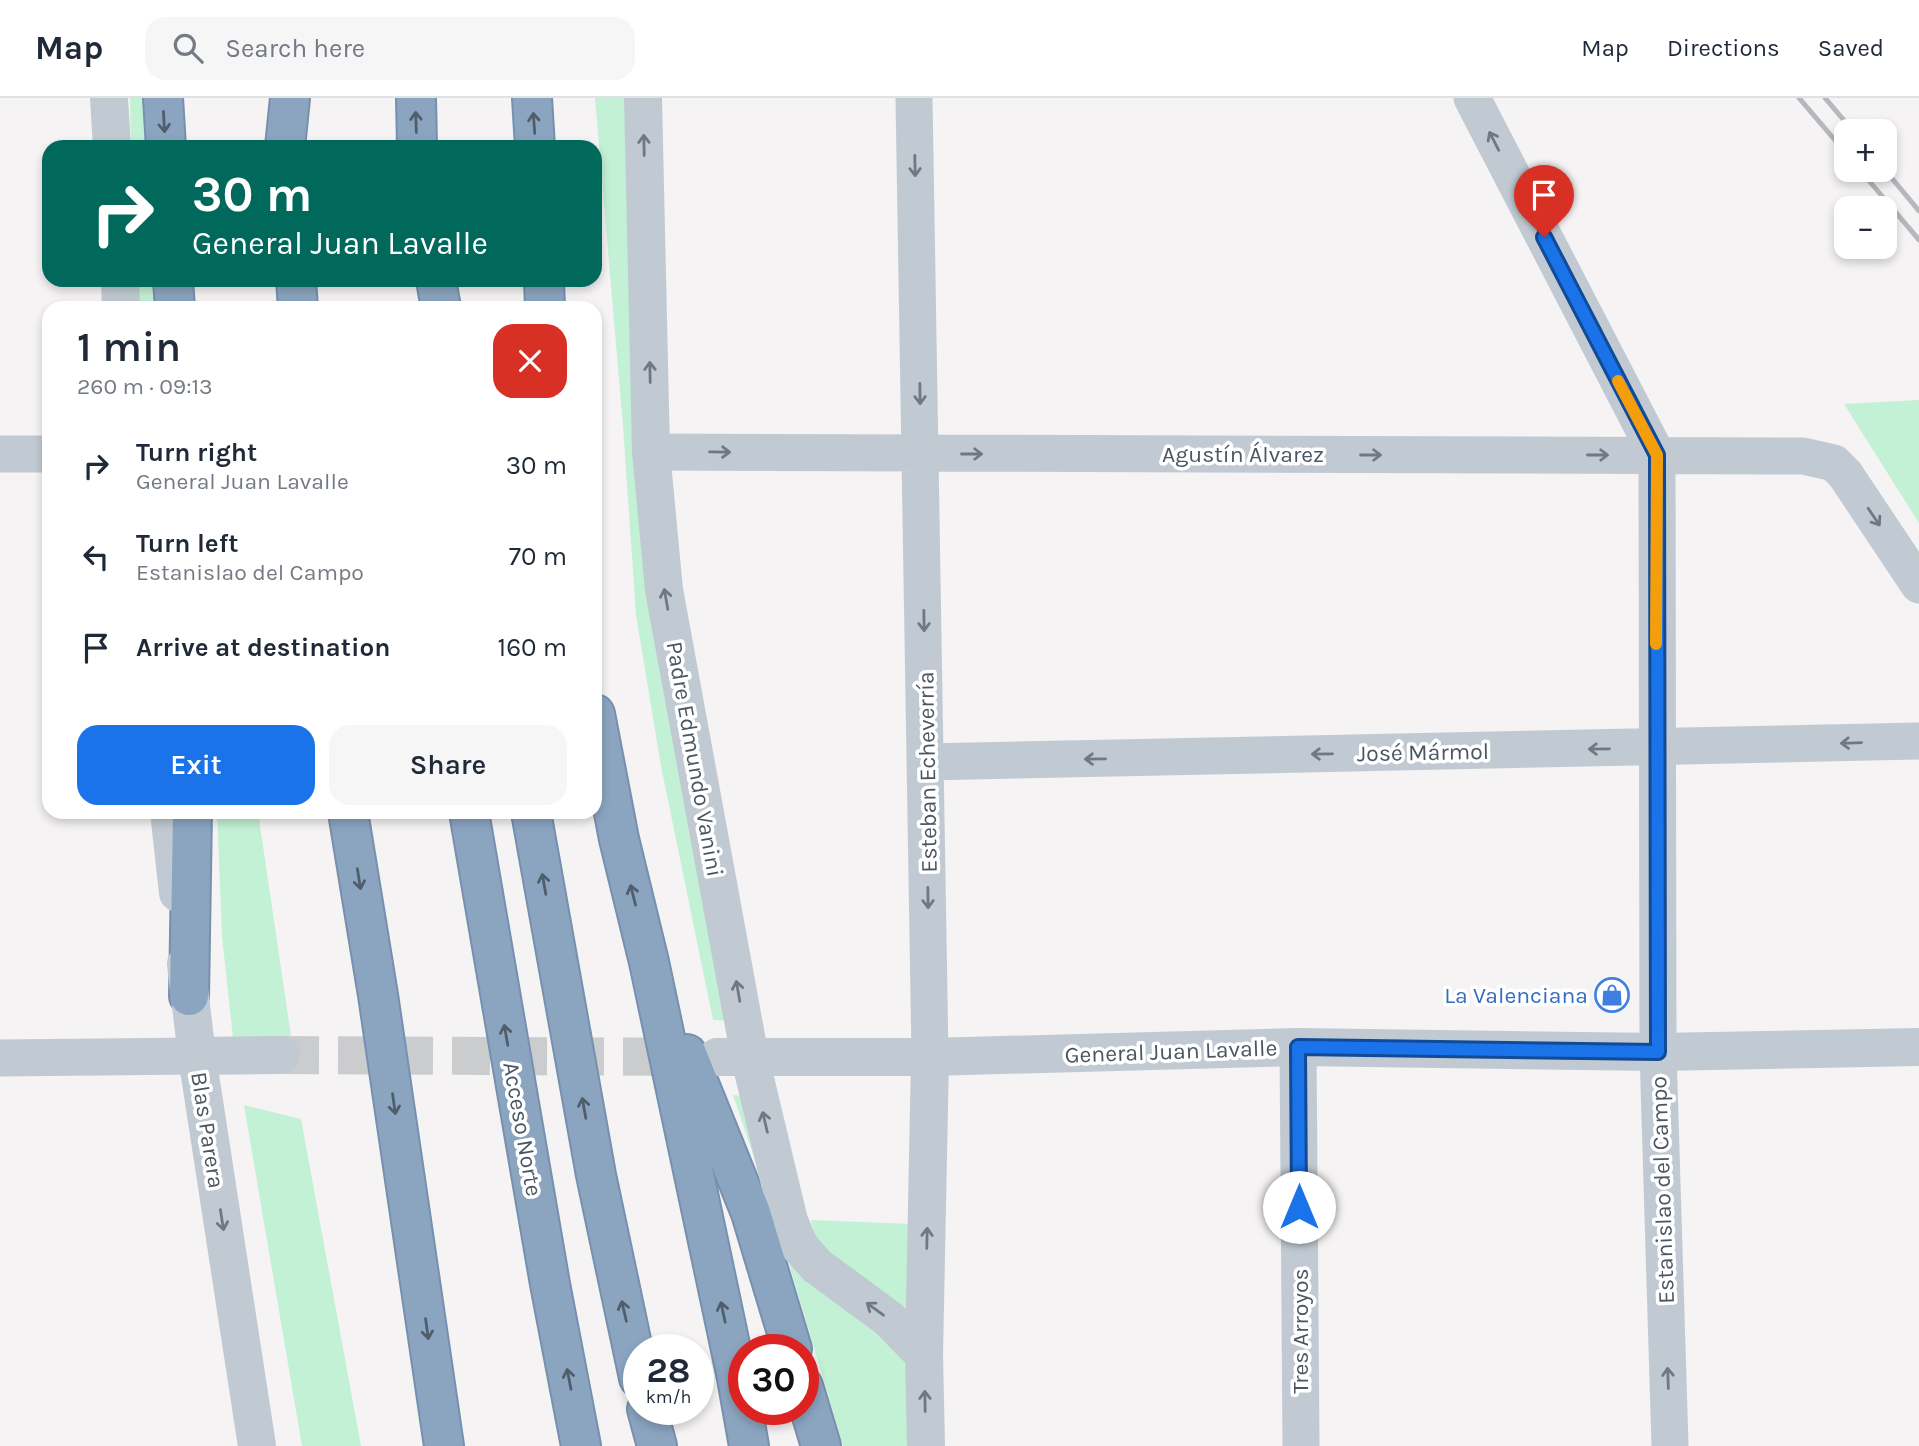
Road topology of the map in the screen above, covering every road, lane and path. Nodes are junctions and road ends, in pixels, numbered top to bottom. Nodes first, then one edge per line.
1 (109, 98) edge
2 (163, 98) edge
3 (274, 98) edge
4 (290, 98) edge
5 (416, 98) edge
6 (533, 98) edge
7 (643, 98) edge
8 (914, 98) edge
9 (1472, 98) edge
10 (112, 140) edge
11 (166, 140) edge
12 (284, 140) edge
13 (285, 140) edge
14 (417, 140) edge
15 (536, 140) edge
16 (652, 452) junction
17 (0, 454) edge
18 (42, 454) edge
19 (921, 454) junction
20 (1657, 455) junction
21 (1919, 585) edge
22 (1919, 741) edge
23 (1656, 748) junction
24 (602, 750) edge
25 (927, 762) junction
26 (170, 819) edge
27 (192, 819) edge
28 (349, 819) edge
29 (470, 819) edge
30 (532, 819) edge
31 (649, 962) junction
32 (189, 996) junction
33 (1298, 1047) junction
34 (1919, 1047) edge
35 (1658, 1052) junction
36 (281, 1055) tunnel mouth
37 (197, 1056) junction
38 (0, 1058) edge
39 (734, 1058) junction
40 (930, 1058) junction
41 (630, 1334) edge
42 (787, 1334) edge
43 (924, 1355) junction
44 (651, 1425) edge
45 (815, 1425) edge
46 (257, 1446) edge
47 (444, 1446) edge
48 (581, 1446) edge
49 (657, 1446) edge
50 (749, 1446) edge
51 (821, 1446) edge
52 (926, 1446) edge
53 (1301, 1446) edge
54 (1670, 1446) edge

1 - 10 street
2 -> 11 highway
3 - 12 highway
4 - 13 highway
14 -> 5 highway
15 -> 6 highway
16 -> 7 street, Padre Edmundo Vanini
8 -> 19 street, Esteban Echeverría
20 -> 9 street, Estanislao del Campo
16 -> 19 street, Agustín Álvarez
39 -> 16 street, Padre Edmundo Vanini
17 - 18 street
19 -> 20 street, Agustín Álvarez
19 -> 25 street, Esteban Echeverría
20 -> 21 street, Agustín Álvarez
20 - 23 street, Estanislao del Campo
22 -> 23 street, José Mármol
23 -> 25 street, José Mármol
23 - 35 street, Estanislao del Campo
31 -> 24 highway
25 -> 40 street, Esteban Echeverría
26 - 32 street, Blas Parera
27 - 32 highway
28 -> 47 highway
48 -> 29 highway, Acceso Norte
41 -> 30 highway
31 - 42 highway
50 -> 31 highway
32 - 37 street, Blas Parera
33 - 35 street, General Juan Lavalle
33 - 40 street, General Juan Lavalle
33 - 53 street, Tres Arroyos
34 - 35 street, General Juan Lavalle
54 -> 35 street, Estanislao del Campo
36 - 37 street
37 - 38 street
37 -> 46 street, Blas Parera
39 - 40 street, General Juan Lavalle
43 -> 39 street, Padre Edmundo Vanini
43 -> 40 street, Esteban Echeverría
52 -> 43 street, Esteban Echeverría
44 - 49 highway
45 - 51 highway

